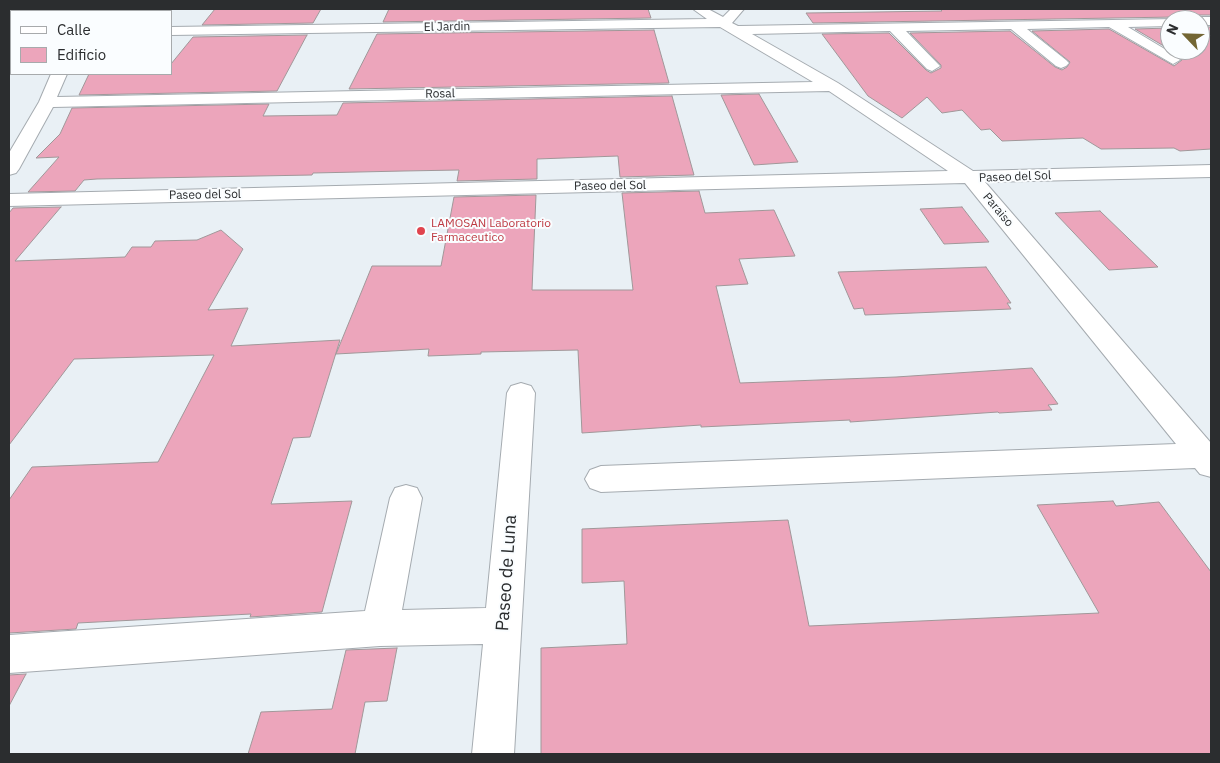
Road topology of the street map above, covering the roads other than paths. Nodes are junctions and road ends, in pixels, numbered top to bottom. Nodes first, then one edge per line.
1 (699, 9) edge
2 (732, 21) edge
3 (1160, 22) edge
4 (1112, 23) junction
5 (1014, 25) junction
6 (894, 27) junction
7 (789, 29) junction
8 (172, 31) edge
9 (801, 43) dead end
10 (1160, 52) edge
11 (812, 57) dead end
12 (1061, 63) dead end
13 (932, 66) dead end
14 (59, 75) edge
15 (828, 78) junction
16 (47, 102) junction
17 (9, 169) edge
18 (1211, 171) edge
19 (971, 178) junction
20 (9, 200) edge
21 (521, 393) dead end
22 (1208, 458) edge
23 (601, 479) dead end
24 (406, 498) dead end
25 (503, 626) junction
26 (380, 628) junction
27 (9, 654) edge
28 (493, 754) edge

1 - 2 street, Paraiso
2 - 7 street, El Jardin
2 - 8 street, El Jardin
2 - 15 street, Paraiso
3 - 4 street, El Jardin
4 - 5 street, El Jardin
4 - 10 street
5 - 6 street, El Jardin
5 - 12 street
6 - 7 street, El Jardin
6 - 13 street
7 - 9 street
11 - 15 street
14 - 16 street
15 - 16 street, Rosal
15 - 19 street, Paraiso
16 - 17 street
18 - 19 street, Paseo del Sol
19 - 20 street, Paseo del Sol
19 - 22 street, Paraiso
21 - 25 street, Paseo de Luna
22 - 23 street
24 - 26 street
25 - 26 street
25 - 28 street, Paseo de Luna
26 - 27 street

